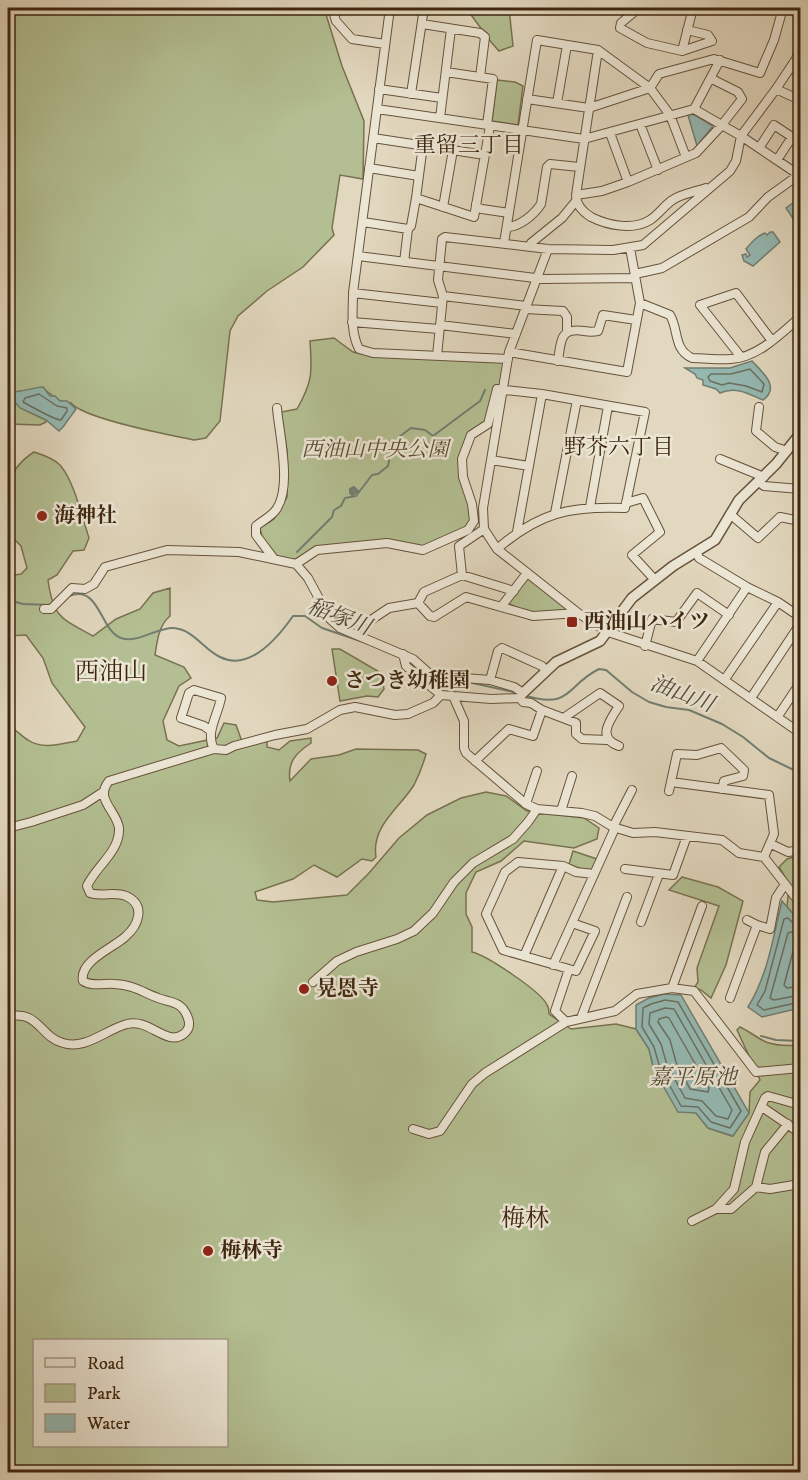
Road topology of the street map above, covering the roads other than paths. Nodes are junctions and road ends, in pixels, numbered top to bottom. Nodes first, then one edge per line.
1 (332, 8) edge
2 (390, 8) edge
3 (408, 8) edge
4 (639, 8) edge
5 (693, 8) edge
6 (783, 8) edge
7 (423, 9) edge
8 (422, 24) junction
9 (451, 28) junction
10 (687, 30) junction
11 (385, 44) junction
12 (567, 45) junction
13 (801, 49) edge
14 (598, 50) junction
15 (682, 51) junction
16 (720, 60) junction
17 (446, 72) junction
18 (480, 77) junction
19 (712, 79) junction
20 (650, 88) junction
21 (379, 89) junction
22 (776, 89) junction
23 (411, 94) junction
24 (442, 98) junction
25 (528, 99) junction
26 (801, 100) edge
27 (557, 103) junction
28 (589, 108) junction
29 (377, 109) junction
30 (694, 109) junction
31 (670, 115) junction
32 (440, 118) junction
33 (640, 124) junction
34 (489, 126) junction
35 (721, 126) junction
36 (522, 130) junction
37 (610, 133) junction
38 (741, 136) junction
39 (373, 138) junction
40 (584, 139) junction
41 (423, 145) junction
42 (759, 148) junction
43 (453, 150) junction
44 (485, 155) junction
45 (686, 157) junction
46 (777, 160) junction
47 (579, 167) junction
48 (369, 168) junction
49 (658, 170) junction
50 (800, 174) edge
51 (419, 176) junction
52 (628, 183) junction
53 (710, 186) junction
54 (416, 198) junction
55 (576, 198) junction
56 (476, 204) junction
57 (443, 207) junction
58 (509, 213) junction
59 (363, 222) junction
60 (507, 227) junction
61 (408, 229) junction
62 (504, 243) junction
63 (530, 247) junction
64 (630, 248) junction
65 (548, 249) junction
66 (358, 256) junction
67 (404, 262) junction
68 (438, 265) junction
69 (635, 276) junction
70 (537, 278) junction
71 (353, 292) junction
72 (443, 300) junction
73 (640, 303) junction
74 (526, 307) junction
75 (801, 317) edge
76 (636, 320) junction
77 (352, 322) junction
78 (440, 327) junction
79 (567, 332) junction
80 (516, 334) junction
81 (772, 341) junction
82 (437, 356) junction
83 (508, 356) junction
84 (741, 357) junction
85 (558, 361) junction
86 (502, 389) junction
87 (542, 394) junction
88 (577, 400) junction
89 (608, 405) junction
90 (276, 408) dead end
91 (759, 408) dead end
92 (801, 434) edge
93 (787, 451) junction
94 (491, 459) junction
95 (720, 459) dead end
96 (529, 466) junction
97 (761, 479) junction
98 (801, 489) edge
99 (626, 502) junction
100 (590, 507) junction
101 (555, 513) junction
102 (730, 514) junction
103 (801, 520) edge
104 (484, 529) junction
105 (517, 532) junction
106 (497, 549) junction
107 (697, 552) junction
108 (274, 559) junction
109 (296, 564) junction
110 (527, 573) junction
111 (462, 575) junction
112 (656, 580) junction
113 (747, 587) junction
114 (514, 591) junction
115 (778, 602) junction
116 (418, 603) junction
117 (501, 607) junction
118 (48, 609) dead end
119 (578, 613) junction
120 (729, 615) junction
121 (801, 617) edge
122 (801, 624) edge
123 (340, 628) junction
124 (608, 632) junction
125 (645, 645) junction
126 (403, 654) junction
127 (697, 661) junction
128 (546, 670) junction
129 (725, 679) junction
130 (490, 680) junction
131 (801, 683) edge
132 (441, 695) junction
133 (521, 695) junction
134 (453, 696) junction
135 (751, 698) junction
136 (542, 710) junction
137 (778, 716) junction
138 (565, 717) junction
139 (211, 731) junction
140 (801, 733) edge
141 (607, 740) junction
142 (619, 747) dead end
143 (214, 749) junction
144 (475, 761) junction
145 (537, 771) dead end
146 (572, 776) dead end
147 (722, 789) junction
148 (632, 790) dead end
149 (103, 792) junction
150 (526, 804) junction
151 (537, 809) junction
152 (561, 812) junction
153 (8, 828) edge
154 (614, 828) junction
155 (687, 836) junction
156 (771, 844) junction
157 (801, 850) edge
158 (764, 857) junction
159 (562, 866) junction
160 (625, 869) dead end
161 (659, 873) junction
162 (594, 874) junction
163 (785, 884) junction
164 (627, 897) dead end
165 (801, 903) edge
166 (702, 906) dead end
167 (747, 920) dead end
168 (572, 922) junction
169 (641, 922) dead end
170 (757, 925) junction
171 (524, 956) junction
172 (553, 965) junction
173 (569, 969) junction
174 (313, 982) dead end
175 (672, 988) junction
176 (730, 998) dead end
177 (8, 1017) edge
178 (581, 1018) junction
179 (566, 1022) junction
180 (801, 1068) edge
181 (801, 1105) edge
182 (762, 1107) junction
183 (788, 1124) junction
184 (413, 1129) dead end
185 (801, 1133) edge
186 (801, 1184) edge
187 (756, 1186) junction
188 (716, 1209) junction
189 (692, 1221) dead end

1 - 11 street
2 - 11 street
3 - 7 street
4 - 15 street
5 - 10 street
6 - 16 street
7 - 8 street
8 - 9 street
8 - 23 street
9 - 17 street
9 - 18 street
10 - 15 street
10 - 15 street
11 - 21 street
12 - 14 street
12 - 25 street
12 - 27 street
13 - 22 street
14 - 20 street
14 - 28 street
16 - 19 street
16 - 20 street
17 - 18 street
17 - 24 street
18 - 34 street
19 - 30 street
19 - 35 street
20 - 28 street
20 - 31 street
21 - 23 street
21 - 29 street
22 - 26 street
22 - 38 street
23 - 24 street
24 - 32 street
25 - 27 street
25 - 36 street
27 - 28 street
28 - 40 street
29 - 32 street
29 - 39 street
30 - 31 street
30 - 35 street
31 - 33 street
31 - 45 street
32 - 34 street
33 - 37 street
33 - 49 street
34 - 36 street
34 - 44 street
35 - 38 street
35 - 45 street
36 - 40 street
36 - 58 street
37 - 40 street
37 - 52 street
38 - 42 street
38 - 53 street
39 - 41 street
39 - 48 street
40 - 47 street
41 - 43 street
41 - 51 street
42 - 46 street
42 - 46 street
43 - 44 street
43 - 57 street
44 - 56 street
45 - 49 street
46 - 50 street
47 - 55 street
47 - 60 street
48 - 51 street
48 - 59 street
49 - 52 street
50 - 69 street
51 - 54 street
52 - 55 street
53 - 55 street
53 - 64 street
54 - 57 street
54 - 61 street
55 - 63 street
56 - 57 street
56 - 58 street
58 - 60 street
59 - 61 street
59 - 66 street
60 - 62 street
61 - 67 street
62 - 63 street
62 - 68 street
63 - 65 street
64 - 65 street
64 - 69 street
65 - 70 street
66 - 67 street
66 - 71 street
67 - 68 street
68 - 70 street
68 - 72 street
69 - 70 street
69 - 73 street
70 - 74 street
71 - 72 street
71 - 77 street
72 - 74 street
72 - 78 street
73 - 76 street
73 - 84 street
74 - 79 street
74 - 80 street
75 - 81 street
76 - 79 street
76 - 85 street
77 - 78 street
77 - 82 street
78 - 80 street
78 - 82 street
79 - 85 street
80 - 83 street
81 - 84 street
81 - 84 street
82 - 83 street
83 - 85 street
83 - 86 street
86 - 87 street
86 - 94 street
86 - 109 street
87 - 88 street
87 - 96 street
88 - 89 street
88 - 101 street
89 - 99 street
89 - 100 street
90 - 108 street
91 - 93 street
92 - 93 street
93 - 97 street
94 - 96 street
94 - 104 street
95 - 97 street
96 - 105 street
97 - 98 street
97 - 102 street
99 - 100 street
99 - 112 street
100 - 101 street
101 - 105 street
102 - 103 street
102 - 107 street
104 - 106 street
104 - 111 street
105 - 106 street
106 - 110 street
107 - 112 street
107 - 113 street
108 - 109 street
108 - 118 street
109 - 123 street
110 - 114 street
110 - 119 street
111 - 114 street
111 - 116 street
112 - 124 street
113 - 115 street
113 - 120 street
114 - 117 street
115 - 121 street
115 - 129 street
116 - 117 street
116 - 123 street
117 - 119 street
119 - 124 street
120 - 125 street
120 - 127 street
122 - 135 street
123 - 126 street
124 - 125 street
124 - 128 street
125 - 127 street
126 - 130 street
126 - 132 street
127 - 129 street
128 - 130 street
128 - 133 street
129 - 135 street
130 - 133 street
131 - 137 street
132 - 134 street
132 - 143 street
133 - 134 street
133 - 136 street
134 - 144 street
135 - 137 street
136 - 138 street
136 - 144 street
137 - 140 street
138 - 141 street
138 - 141 street
139 - 139 street
139 - 143 street
141 - 142 street
143 - 149 street
144 - 150 street
145 - 150 street
146 - 152 street
147 - 147 street
147 - 156 street
148 - 154 street
149 - 153 street
149 - 177 street
150 - 151 street
151 - 152 street
151 - 174 street
152 - 154 street
154 - 155 street
154 - 162 street
155 - 158 street
155 - 161 street
156 - 157 street
156 - 158 street
158 - 163 street
159 - 162 street
159 - 171 street
159 - 171 street
160 - 161 street
161 - 169 street
162 - 168 street
163 - 165 street
163 - 170 street
164 - 178 street
166 - 175 street
167 - 170 street
168 - 172 street
168 - 173 street
170 - 176 street
171 - 172 street
172 - 173 street
173 - 179 street
175 - 178 street
175 - 180 street
178 - 179 street
179 - 184 street
181 - 182 street
182 - 183 street
182 - 188 street
183 - 185 street
183 - 187 street
186 - 187 street
187 - 188 street
188 - 189 street

